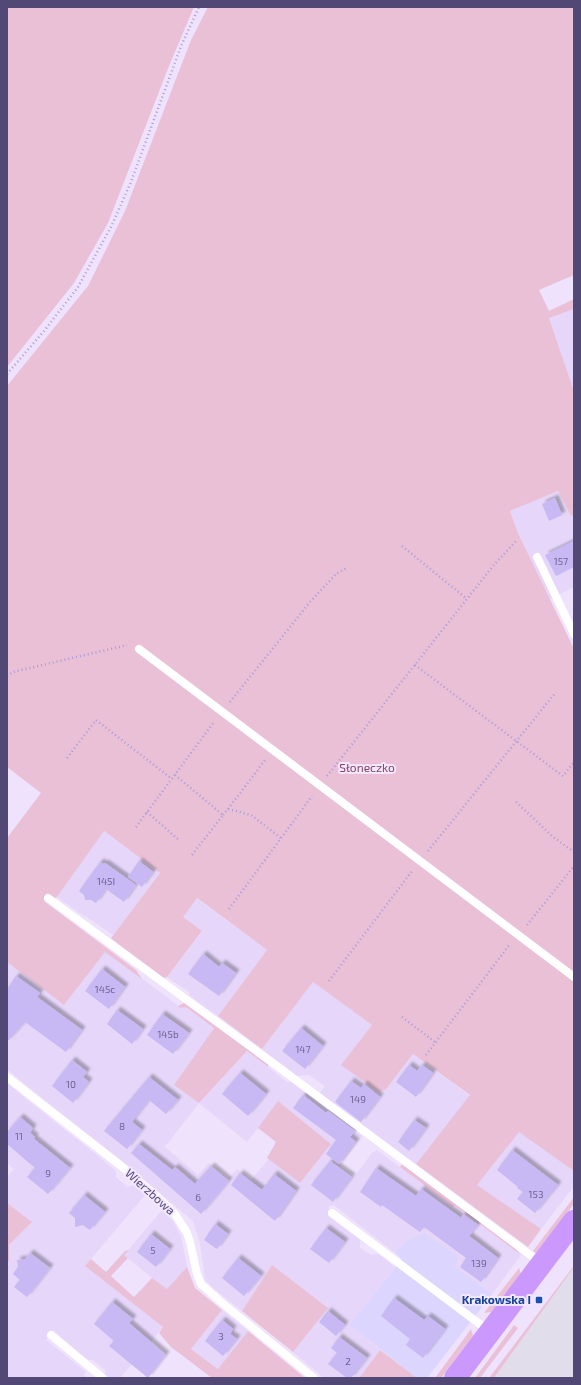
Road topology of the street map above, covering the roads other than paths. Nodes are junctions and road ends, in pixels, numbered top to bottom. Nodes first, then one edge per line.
1 (538, 557) dead end
2 (574, 634) edge
3 (139, 649) road end
4 (48, 898) dead end
5 (574, 977) edge
6 (7, 1077) edge
7 (332, 1213) dead end
8 (574, 1221) edge
9 (542, 1263) junction
10 (490, 1332) junction
11 (51, 1335) dead end
12 (103, 1378) edge
13 (314, 1378) edge
14 (455, 1378) edge

1 - 2 lane
3 - 5 lane
4 - 9 lane
6 - 13 lane, Wierzbowa
7 - 10 lane
8 - 9 main road
9 - 10 main road
10 - 14 main road
11 - 12 lane

